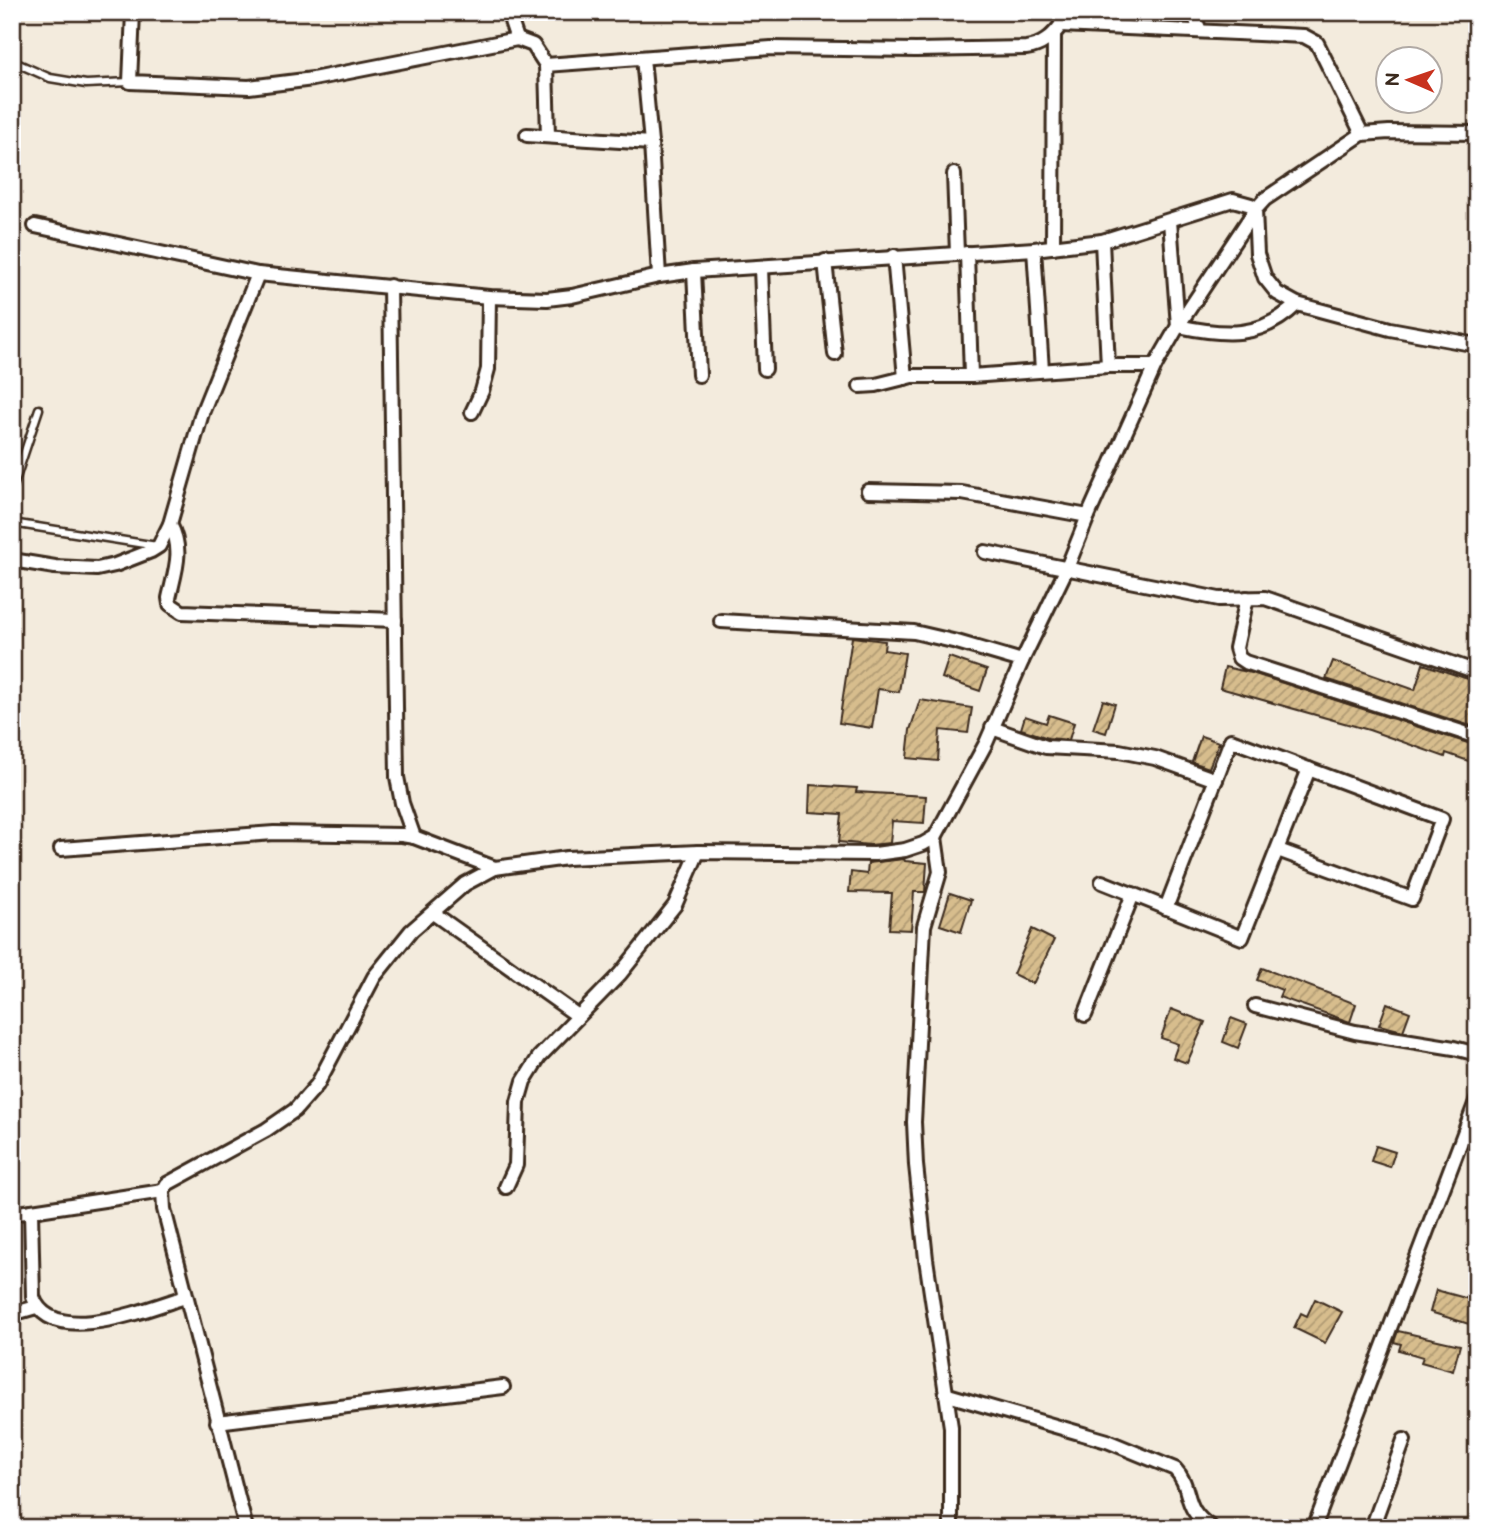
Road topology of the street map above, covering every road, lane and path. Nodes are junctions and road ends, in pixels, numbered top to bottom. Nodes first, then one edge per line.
1 (133, 12) edge
2 (508, 12) edge
3 (1193, 12) edge
4 (1059, 23) edge
5 (1200, 31) junction
6 (517, 39) junction
7 (643, 58) junction
8 (12, 61) edge
9 (546, 65) junction
10 (130, 82) junction
11 (1362, 134) junction
12 (1477, 134) edge
13 (527, 135) dead end
14 (548, 135) junction
15 (651, 143) junction
16 (954, 174) dead end
17 (1255, 210) junction
18 (1170, 220) junction
19 (35, 226) dead end
20 (1102, 241) junction
21 (1053, 247) junction
22 (1034, 248) junction
23 (962, 253) junction
24 (894, 256) junction
25 (825, 261) junction
26 (761, 268) junction
27 (694, 271) junction
28 (258, 274) junction
29 (659, 276) junction
30 (390, 286) junction
31 (489, 297) junction
32 (1297, 304) junction
33 (1178, 327) junction
34 (1477, 345) edge
35 (835, 354) dead end
36 (1108, 366) junction
37 (1155, 366) junction
38 (765, 369) dead end
39 (1042, 370) junction
40 (699, 375) dead end
41 (971, 376) junction
42 (905, 377) junction
43 (860, 386) dead end
44 (39, 409) dead end
45 (472, 412) dead end
46 (12, 490) edge
47 (868, 491) dead end
48 (1087, 516) junction
49 (12, 523) edge
50 (170, 524) junction
51 (159, 546) junction
52 (985, 552) dead end
53 (12, 560) edge
54 (1068, 568) junction
55 (1247, 598) junction
56 (395, 620) junction
57 (721, 621) dead end
58 (1022, 661) junction
59 (1477, 672) edge
60 (992, 728) junction
61 (1477, 737) edge
62 (1308, 769) junction
63 (1216, 780) junction
64 (414, 837) junction
65 (935, 837) junction
66 (61, 849) dead end
67 (1278, 849) junction
68 (698, 852) junction
69 (495, 868) junction
70 (1102, 882) dead end
71 (1133, 894) junction
72 (1166, 908) junction
73 (433, 913) junction
74 (1255, 1006) dead end
75 (1085, 1015) dead end
76 (578, 1016) junction
77 (1477, 1054) edge
78 (1477, 1099) edge
79 (506, 1187) dead end
80 (163, 1191) junction
81 (32, 1211) junction
82 (12, 1214) edge
83 (185, 1297) junction
84 (36, 1307) junction
85 (12, 1314) edge
86 (503, 1387) dead end
87 (948, 1395) junction
88 (217, 1422) junction
89 (1404, 1440) dead end
90 (246, 1528) edge
91 (951, 1528) edge
92 (1212, 1528) edge
93 (1314, 1528) edge
94 (1372, 1528) edge

1 - 10 street
2 - 6 street
3 - 5 street
4 - 5 street
4 - 7 street
4 - 21 street
5 - 11 street
6 - 9 street
6 - 10 street
7 - 9 street
7 - 15 street
8 - 10 lane
9 - 14 street
11 - 12 street
11 - 17 street
13 - 14 street
14 - 15 street
15 - 29 street
16 - 23 street
17 - 18 street
17 - 32 street
17 - 33 street
18 - 20 street
18 - 33 street
19 - 28 street
20 - 21 street
20 - 36 street
21 - 22 street
22 - 23 street
22 - 39 street
23 - 24 street
23 - 41 street
24 - 25 street
24 - 42 street
25 - 26 street
25 - 35 street
26 - 27 street
26 - 38 street
27 - 29 street
27 - 40 street
28 - 30 street
28 - 50 street
29 - 31 street
30 - 31 street
30 - 56 street
31 - 45 street
32 - 33 street
32 - 34 street
33 - 37 street
36 - 37 street
36 - 39 street
37 - 48 street
39 - 41 street
41 - 42 street
42 - 43 street
44 - 46 lane
47 - 48 street
48 - 54 street
49 - 51 lane
50 - 51 street
50 - 56 street
51 - 53 street
52 - 54 street
54 - 55 street
54 - 58 street
55 - 59 street
55 - 61 street
56 - 64 street
57 - 58 street
58 - 60 street
60 - 63 street
60 - 65 street
62 - 63 street
62 - 67 street
62 - 67 street
63 - 72 street
64 - 66 street
64 - 69 street
65 - 68 street
65 - 87 street
67 - 72 street
68 - 69 street
68 - 76 street
69 - 73 street
70 - 71 street
71 - 72 street
71 - 75 street
73 - 76 street
73 - 80 street
74 - 77 street
76 - 79 street
78 - 93 street
80 - 81 street
80 - 83 street
81 - 82 street
81 - 84 street
83 - 84 street
83 - 88 street
84 - 85 street
86 - 88 street
87 - 91 street
87 - 92 street
88 - 90 street
89 - 94 street

